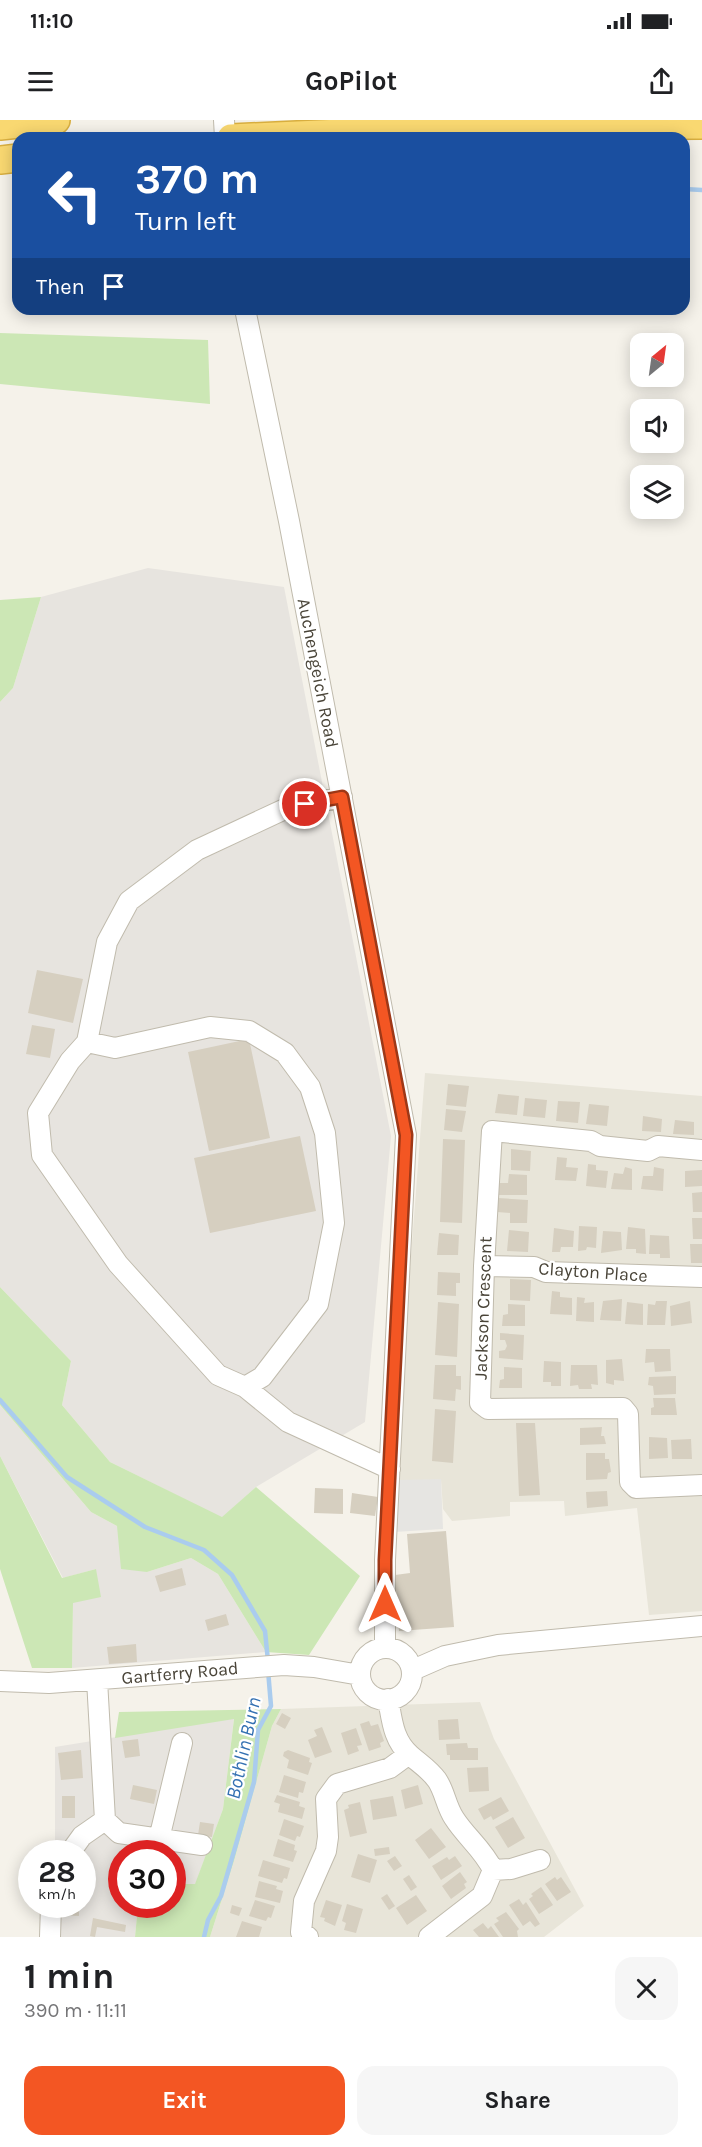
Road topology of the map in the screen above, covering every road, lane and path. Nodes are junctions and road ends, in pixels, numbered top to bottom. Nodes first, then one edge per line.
1 (56, 120) edge
2 (702, 125) edge
3 (0, 126) edge
4 (362, 132) edge
5 (246, 315) edge
6 (342, 797) junction
7 (87, 1042) junction
8 (702, 1150) edge
9 (484, 1266) junction
10 (702, 1277) edge
11 (244, 1387) junction
12 (390, 1469) junction
13 (702, 1485) edge
14 (702, 1626) edge
15 (385, 1648) junction
16 (413, 1670) junction
17 (360, 1675) junction
18 (97, 1680) junction
19 (0, 1681) edge
20 (388, 1700) junction
21 (182, 1743) dead end
22 (409, 1754) junction
23 (105, 1820) junction
24 (159, 1839) junction
25 (79, 1840) edge
26 (202, 1845) dead end
27 (540, 1860) dead end
28 (493, 1870) junction
29 (51, 1918) edge
30 (302, 1935) edge
31 (50, 1937) edge
32 (429, 1937) edge

1 - 3 highway
2 - 4 highway
5 - 6 street, Auchengeich Road
6 - 7 street
6 - 12 street, Auchengeich Road
7 - 11 street
7 - 11 street
8 - 9 street, Jackson Crescent
9 - 10 street, Clayton Place
9 - 13 street, Jackson Crescent
11 - 12 street
12 - 15 street, Auchengeich Road
14 - 16 street
15 - 16 street
15 - 17 street
16 - 20 street
17 - 18 street, Gartferry Road
17 - 20 street
18 - 19 street, Gartferry Road
18 - 23 street
20 - 22 street
21 - 24 street
22 - 28 street
22 - 30 street
23 - 24 street
23 - 25 street
24 - 26 street
27 - 28 street
28 - 32 street
29 - 31 street

